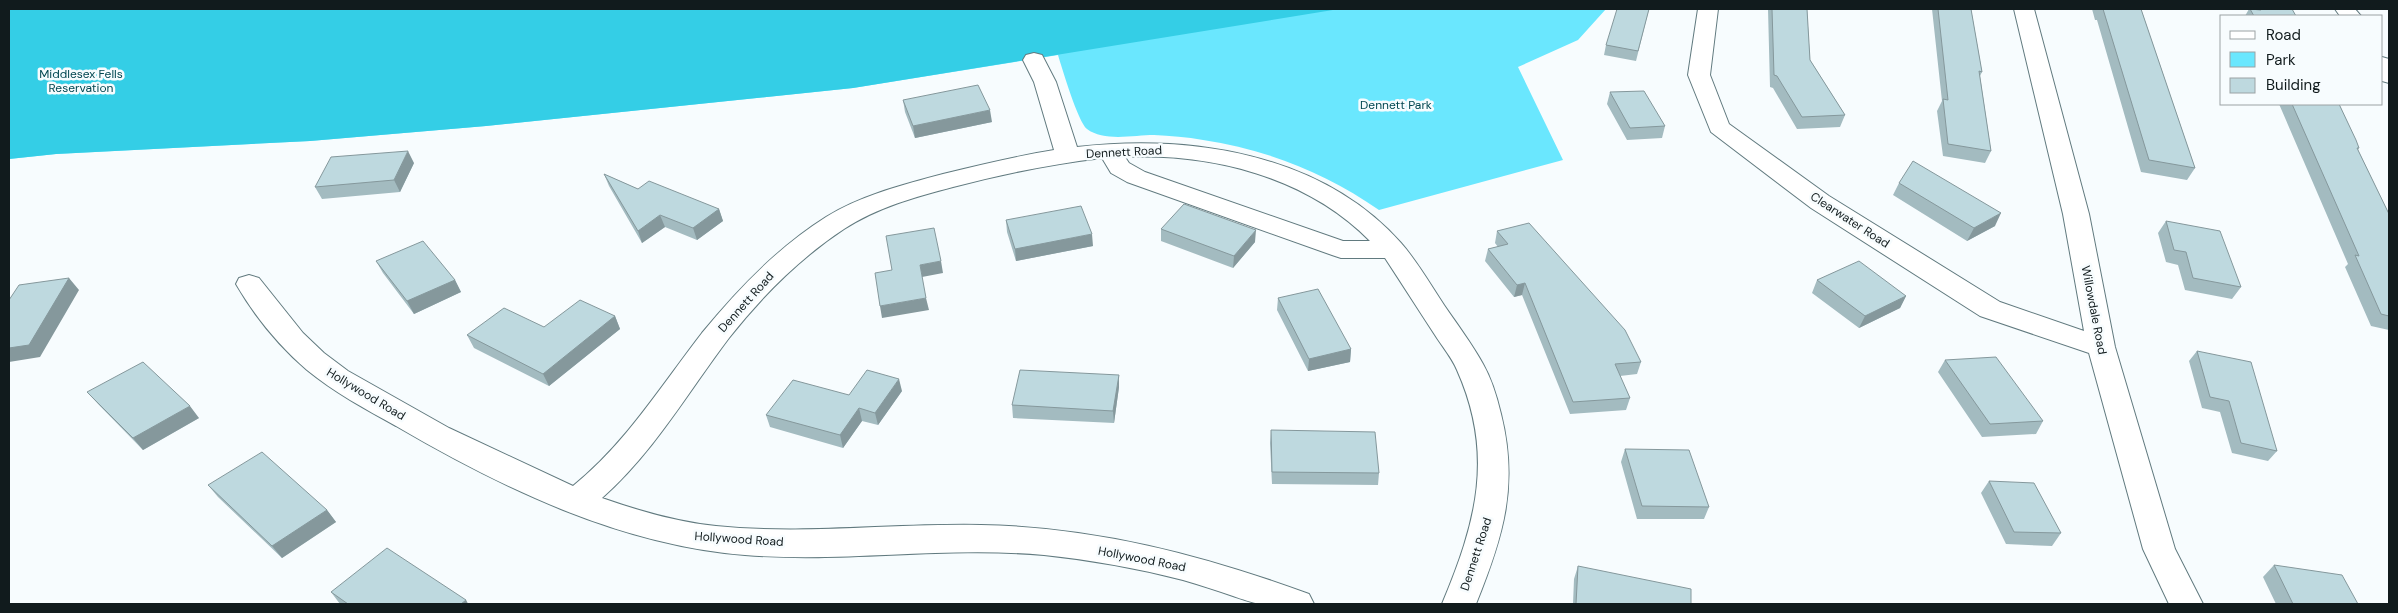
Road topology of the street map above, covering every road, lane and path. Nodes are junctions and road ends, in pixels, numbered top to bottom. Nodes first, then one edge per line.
1 (1708, 9) edge
2 (2024, 9) edge
3 (1034, 60) dead end
4 (1109, 151) junction
5 (1068, 156) junction
6 (1393, 250) junction
7 (250, 284) dead end
8 (2101, 347) junction
9 (576, 502) junction
10 (1297, 604) edge
11 (1459, 604) edge
12 (2186, 604) edge

1 - 8 street, Clearwater Road
2 - 8 street, Willowdale Road
3 - 5 street
4 - 5 street, Dennett Road
4 - 6 street
4 - 6 street, Dennett Road
5 - 9 street, Dennett Road
6 - 11 street, Dennett Road
7 - 9 street, Hollywood Road
8 - 12 street, Willowdale Road
9 - 10 street, Hollywood Road

